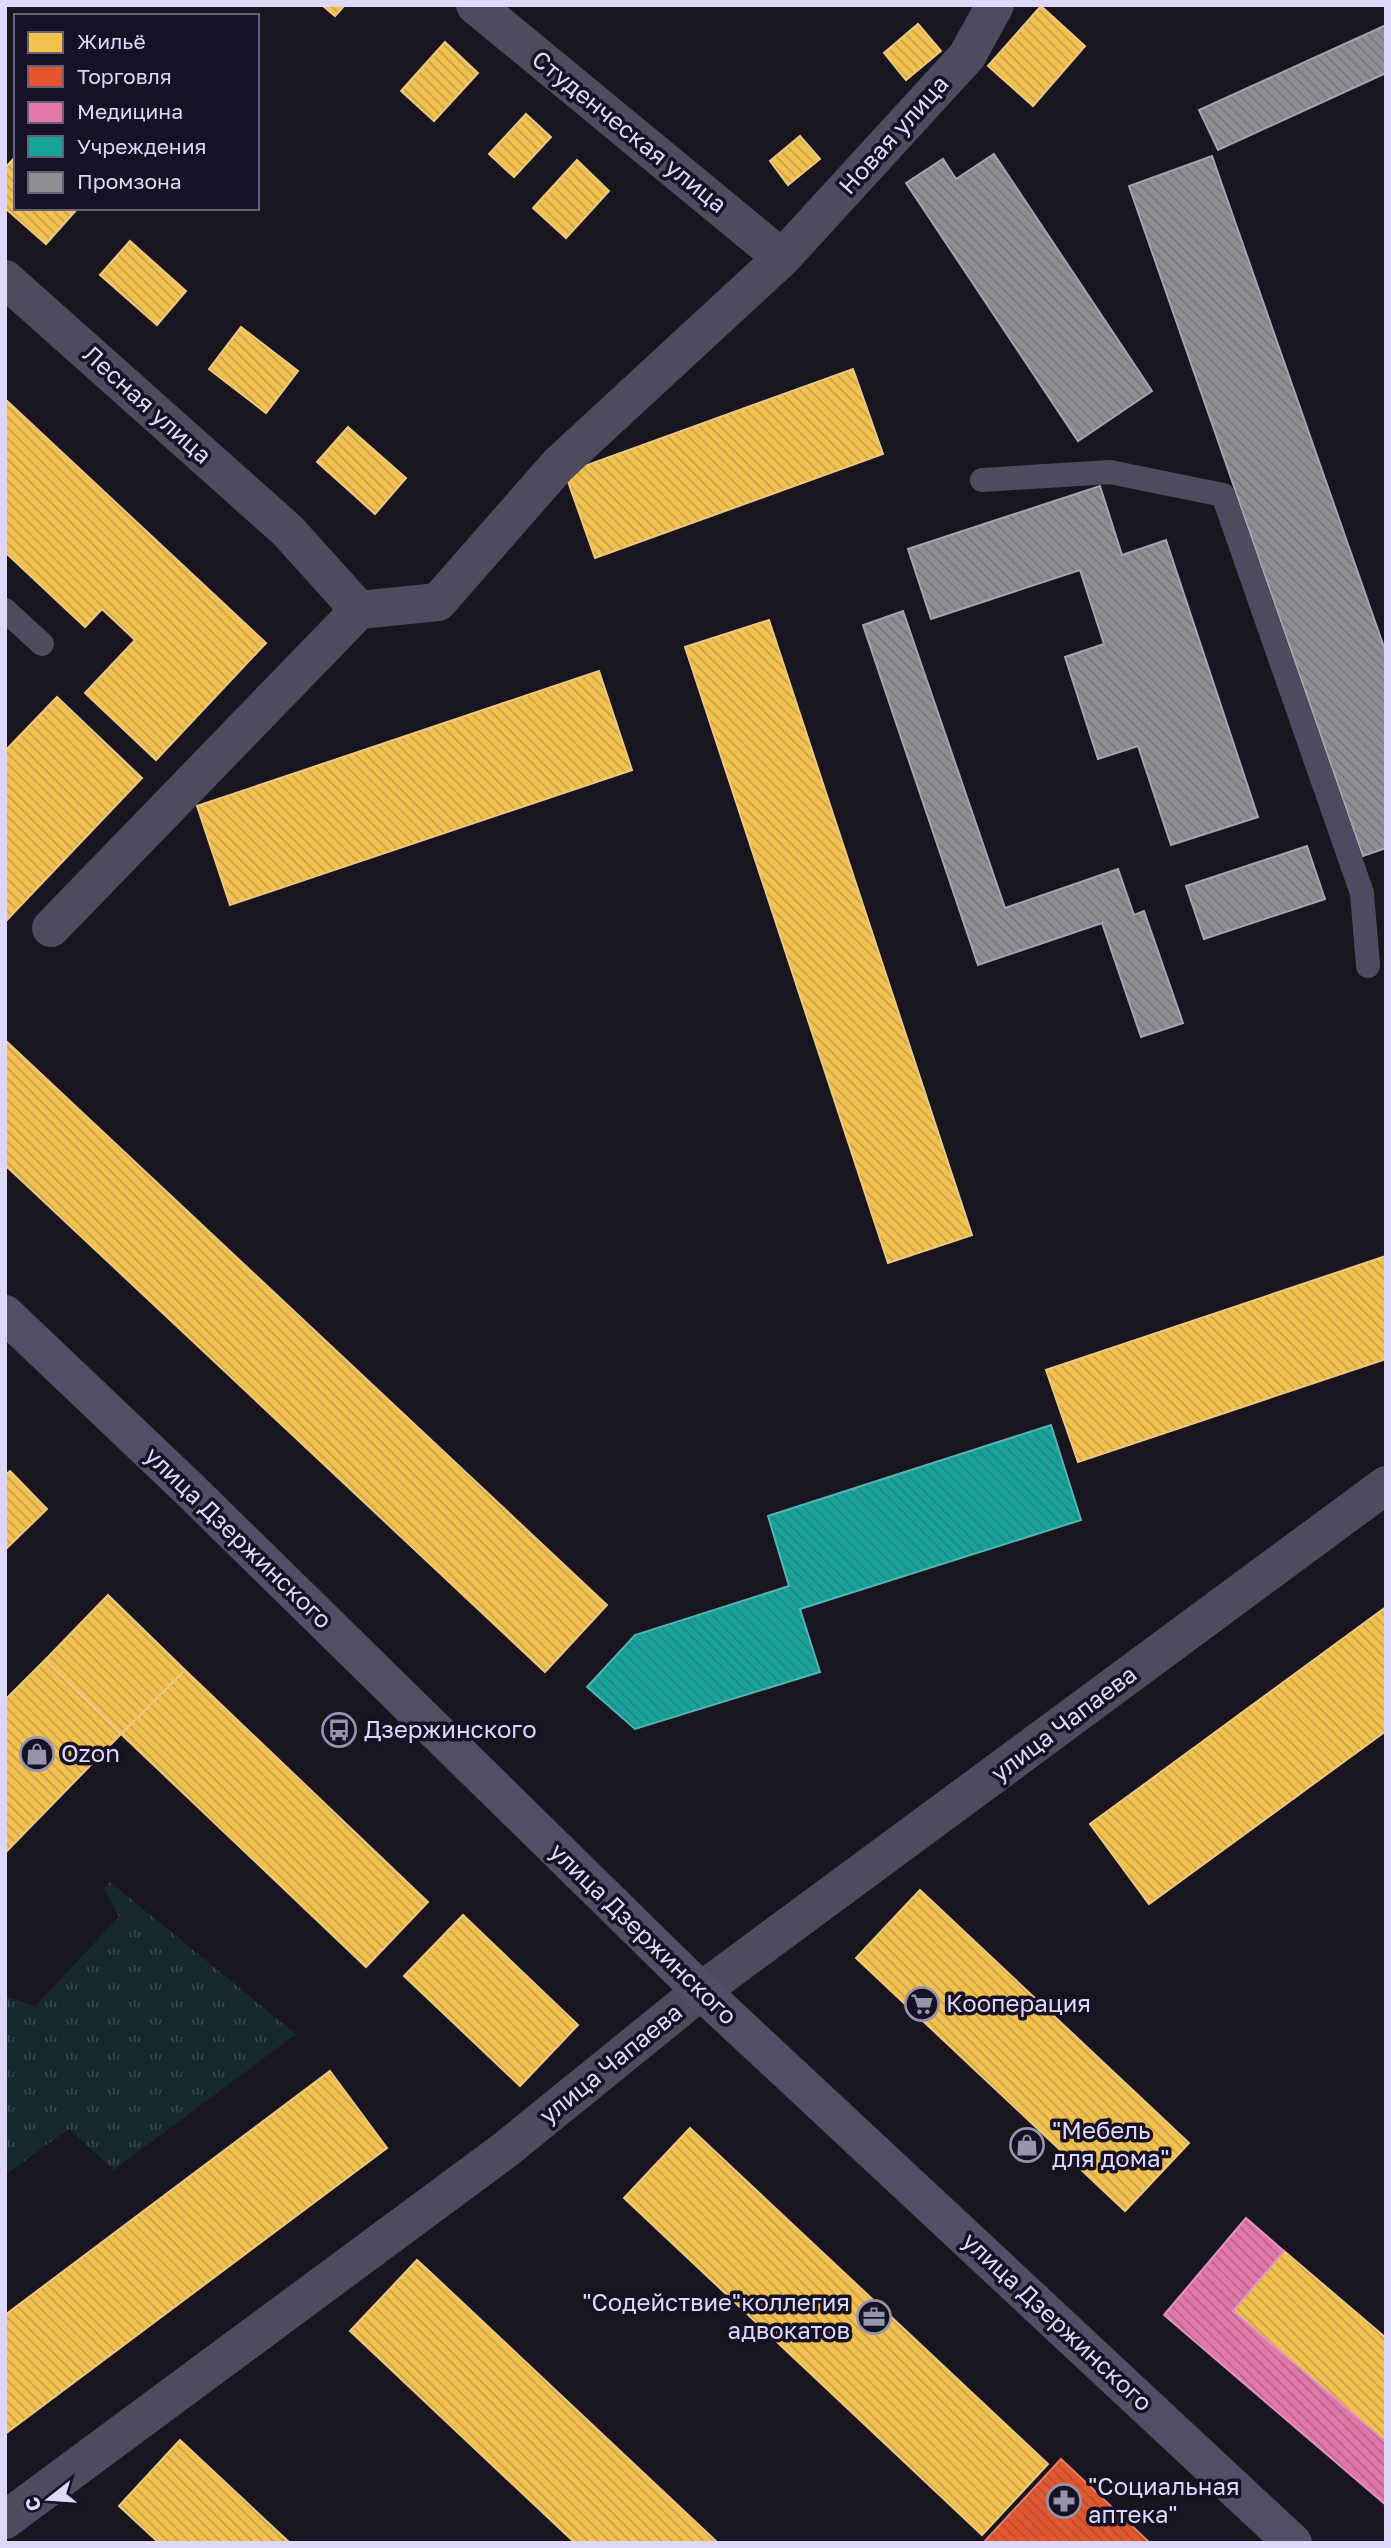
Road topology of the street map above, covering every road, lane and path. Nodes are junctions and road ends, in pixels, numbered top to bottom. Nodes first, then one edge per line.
1 (475, 5) edge
2 (995, 5) edge
3 (782, 258) junction
4 (5, 279) edge
5 (982, 480) dead end
6 (5, 610) edge
7 (359, 610) junction
8 (42, 644) dead end
9 (51, 928) dead end
10 (1368, 966) dead end
11 (5, 1314) edge
12 (1386, 1485) edge
13 (701, 1992) junction
14 (5, 2520) edge
15 (1293, 2543) edge

1 - 3 street, Студенческая улица
2 - 3 street, Новая улица
3 - 7 street, Новая улица
4 - 7 street, Лесная улица
5 - 10 lane
6 - 8 lane
7 - 9 street
11 - 13 main road, улица Дзержинского
12 - 13 street, улица Чапаева
13 - 14 street, улица Чапаева
13 - 15 main road, улица Дзержинского

